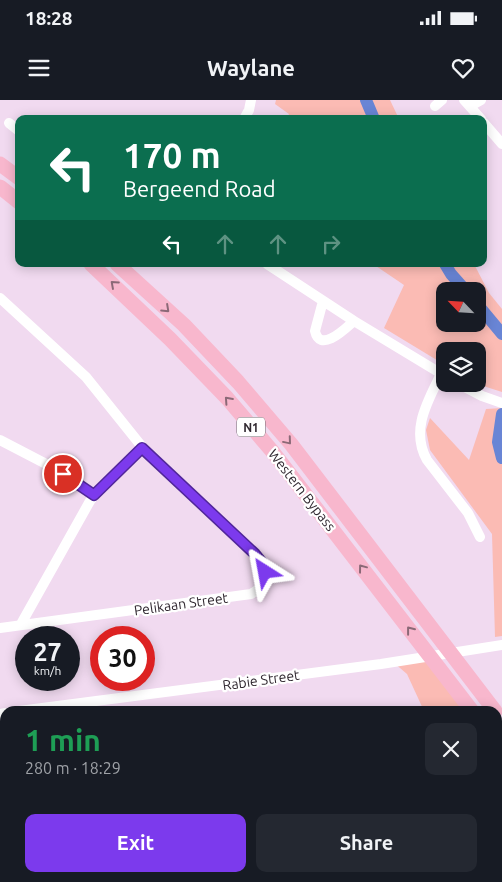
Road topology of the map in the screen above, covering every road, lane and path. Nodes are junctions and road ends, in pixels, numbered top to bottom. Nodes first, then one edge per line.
1 (481, 100) edge
2 (251, 102) edge
3 (467, 103) edge
4 (246, 115) edge
5 (477, 115) edge
6 (9, 123) dead end
7 (487, 126) edge
8 (15, 128) edge
9 (502, 144) edge
10 (0, 164) edge
11 (15, 175) edge
12 (0, 187) edge
13 (15, 199) edge
14 (94, 267) edge
15 (120, 267) edge
16 (275, 267) edge
17 (0, 298) edge
18 (323, 301) junction
19 (354, 321) junction
20 (436, 370) edge
21 (436, 388) edge
22 (473, 392) edge
23 (501, 403) edge
24 (0, 440) edge
25 (142, 448) junction
26 (94, 495) junction
27 (480, 537) dead end
28 (21, 624) junction
29 (0, 628) edge
30 (501, 646) edge
31 (58, 706) edge
32 (468, 706) edge
33 (491, 706) edge

1 - 3 street
2 - 4 street
3 - 5 street
6 - 8 street
7 - 9 street
10 - 11 highway
12 - 13 highway
32 -> 14 highway, Western Bypass / N1
15 -> 33 highway, Western Bypass / N1
16 - 18 street
17 - 25 street, Pelikaan Street
18 - 19 street
18 - 19 street
19 - 20 street
21 - 27 street
22 - 23 street
24 - 26 street
25 - 26 street
25 - 28 street, Pelikaan Street
26 - 28 street
28 - 29 street, Pelikaan Street
30 - 31 street, Rabie Street

